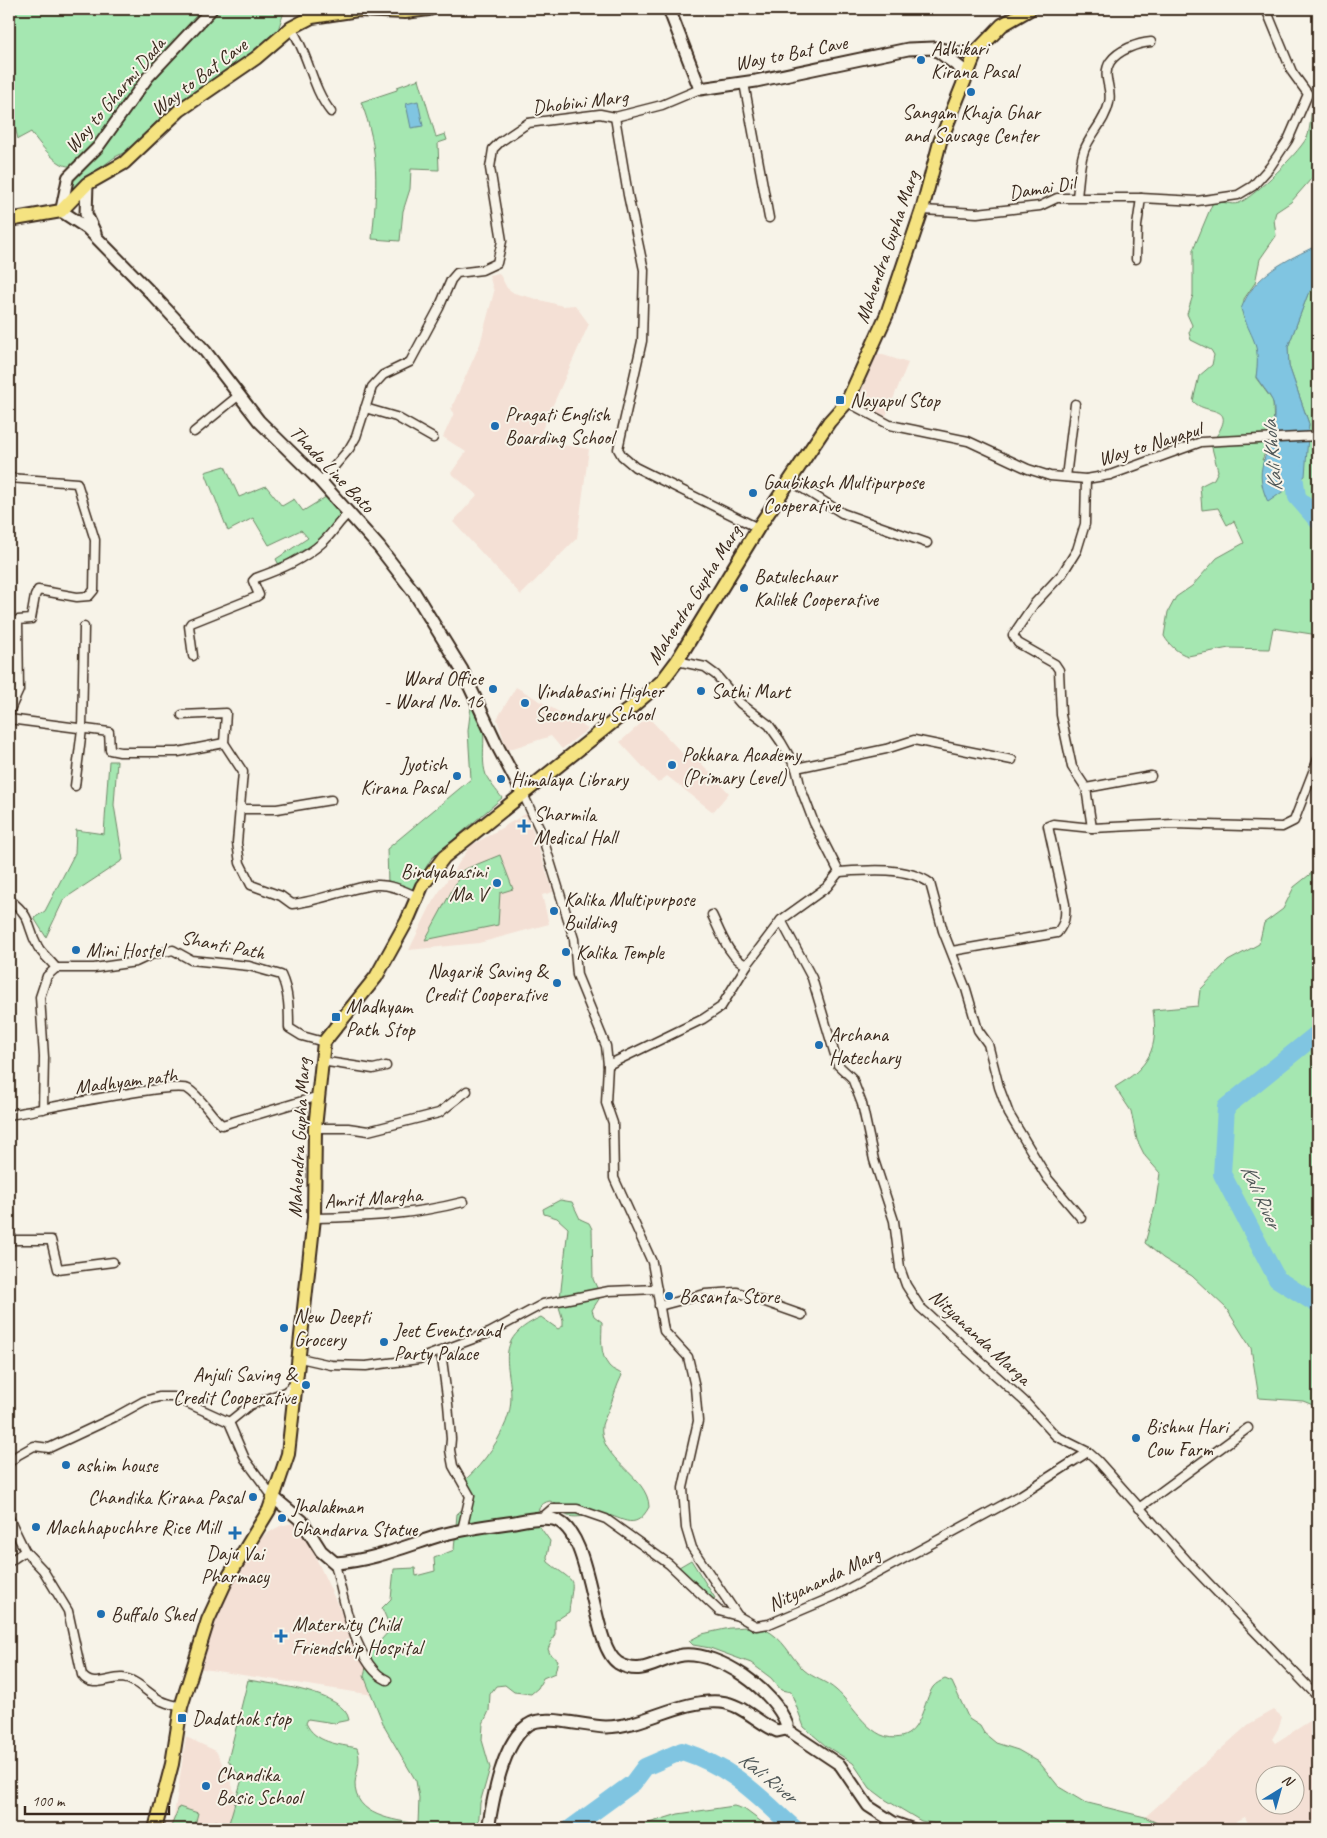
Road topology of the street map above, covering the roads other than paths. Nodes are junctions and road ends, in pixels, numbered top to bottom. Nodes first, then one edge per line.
1 (212, 9) edge
2 (428, 9) edge
3 (669, 9) edge
4 (1030, 9) edge
5 (1266, 9) edge
6 (291, 28) junction
7 (1151, 42) dead end
8 (934, 48) junction
9 (976, 52) junction
10 (967, 73) junction
11 (744, 83) junction
12 (700, 90) junction
13 (331, 112) dead end
14 (615, 117) junction
15 (87, 184) junction
16 (1077, 197) junction
17 (1141, 198) junction
18 (922, 210) junction
19 (61, 211) junction
20 (769, 218) dead end
21 (9, 220) edge
22 (97, 237) junction
23 (1136, 259) dead end
24 (238, 396) junction
25 (847, 402) junction
26 (1075, 404) dead end
27 (365, 408) junction
28 (194, 432) dead end
29 (1318, 436) edge
30 (433, 438) dead end
31 (1066, 477) junction
32 (9, 478) edge
33 (1086, 479) junction
34 (321, 482) junction
35 (791, 482) junction
36 (349, 513) junction
37 (758, 528) junction
38 (927, 543) dead end
39 (9, 619) edge
40 (18, 620) junction
41 (84, 627) dead end
42 (193, 656) dead end
43 (677, 661) junction
44 (9, 712) edge
45 (182, 715) dead end
46 (9, 719) edge
47 (82, 729) junction
48 (224, 743) junction
49 (1318, 759) edge
50 (1012, 760) dead end
51 (796, 768) junction
52 (1152, 776) dead end
53 (76, 786) dead end
54 (1086, 788) junction
55 (523, 794) junction
56 (331, 800) dead end
57 (241, 809) junction
58 (1092, 828) junction
59 (838, 872) junction
60 (418, 897) junction
61 (9, 900) edge
62 (712, 915) dead end
63 (781, 920) junction
64 (952, 951) junction
65 (747, 965) junction
66 (56, 968) junction
67 (324, 1042) junction
68 (322, 1061) junction
69 (608, 1065) junction
70 (386, 1066) dead end
71 (467, 1091) dead end
72 (319, 1096) junction
73 (43, 1110) junction
74 (9, 1115) edge
75 (315, 1128) junction
76 (463, 1202) dead end
77 (314, 1218) junction
78 (1081, 1218) dead end
79 (9, 1240) edge
80 (113, 1262) dead end
81 (657, 1289) junction
82 (659, 1306) junction
83 (802, 1315) dead end
84 (440, 1352) junction
85 (300, 1358) junction
86 (298, 1381) junction
87 (229, 1422) junction
88 (1248, 1428) dead end
89 (1088, 1452) junction
90 (9, 1463) edge
91 (273, 1497) junction
92 (1139, 1508) junction
93 (9, 1518) edge
94 (547, 1518) junction
95 (462, 1530) junction
96 (25, 1551) junction
97 (9, 1562) edge
98 (335, 1563) junction
99 (738, 1616) junction
100 (388, 1680) dead end
101 (1318, 1697) edge
102 (181, 1707) junction
103 (786, 1729) junction
104 (155, 1829) edge
105 (488, 1829) edge
106 (913, 1829) edge

1 - 19 street, Way to Gharmi Dada
2 - 6 main road, Way to Bat Cave
3 - 12 main road
4 - 9 main road, Mahendra Gupha Marg
5 - 17 street, Damai Dil
6 - 13 street
6 - 15 main road, Way to Bat Cave
7 - 16 street
8 - 9 main road, Way to Bat Cave
8 - 10 main road
8 - 11 main road, Way to Bat Cave
9 - 10 main road, Mahendra Gupha Marg
10 - 18 main road, Mahendra Gupha Marg
11 - 12 main road, Way to Bat Cave
11 - 20 street
12 - 14 street, Dhobini Marg
14 - 27 street, Dhobini Marg
14 - 37 street
15 - 19 main road, Way to Bat Cave
15 - 22 main road
16 - 17 street, Damai Dil
16 - 18 street, Damai Dil
17 - 23 street
18 - 25 main road, Mahendra Gupha Marg
19 - 21 main road
19 - 22 main road, Thado Line Bato
22 - 24 main road, Thado Line Bato
24 - 28 street
24 - 34 main road, Thado Line Bato
25 - 31 street, Way to Nayapul
25 - 35 main road, Mahendra Gupha Marg
26 - 31 street
27 - 30 street
27 - 34 street, Dhobini Marg
29 - 33 street, Way to Nayapul
31 - 33 street, Way to Nayapul
32 - 40 street
33 - 54 street
34 - 36 main road, Thado Line Bato
35 - 37 main road, Mahendra Gupha Marg
35 - 38 street
36 - 42 street
36 - 55 main road, Thado Line Bato
37 - 43 main road, Mahendra Gupha Marg
39 - 40 street
40 - 44 street
41 - 47 street
43 - 51 street
43 - 55 main road, Mahendra Gupha Marg
45 - 48 street
46 - 47 street
47 - 48 street
47 - 53 street
48 - 57 street
49 - 58 street
50 - 51 street
51 - 59 street
52 - 54 street
54 - 58 street
55 - 60 main road, Mahendra Gupha Marg
55 - 69 street
56 - 57 street
57 - 60 street
58 - 64 street
59 - 63 street
59 - 64 street
60 - 67 main road, Mahendra Gupha Marg
61 - 66 street
62 - 65 street
63 - 65 street
63 - 89 street, Nityananda Marga
64 - 78 street
65 - 69 street
66 - 67 street, Shanti Path
66 - 73 street
67 - 68 main road, Mahendra Gupha Marg
68 - 70 street
68 - 72 main road, Mahendra Gupha Marg
69 - 81 street
71 - 75 street
72 - 73 street, Madhyam path
72 - 75 main road, Mahendra Gupha Marg
73 - 74 street, Madhyam path
75 - 77 main road, Mahendra Gupha Marg
76 - 77 street, Amrit Margha
77 - 85 main road, Mahendra Gupha Marg
79 - 80 street
81 - 82 street
81 - 84 street
82 - 83 street
82 - 99 street
84 - 85 street
84 - 95 street
85 - 86 main road, Mahendra Gupha Marg
86 - 87 street
86 - 91 main road, Mahendra Gupha Marg
87 - 90 street
87 - 91 street
88 - 92 street
89 - 92 street, Nityananda Marga
89 - 99 street, Nityananda Marg
91 - 98 main road
91 - 102 main road, Mahendra Gupha Marg
92 - 101 street, Nityananda Marga
93 - 96 street
94 - 95 main road
94 - 99 street, Nityananda Marg
94 - 103 main road
95 - 98 main road
96 - 97 street
96 - 102 street
98 - 100 street
102 - 104 main road, Mahendra Gupha Marg
103 - 105 main road
103 - 106 street

